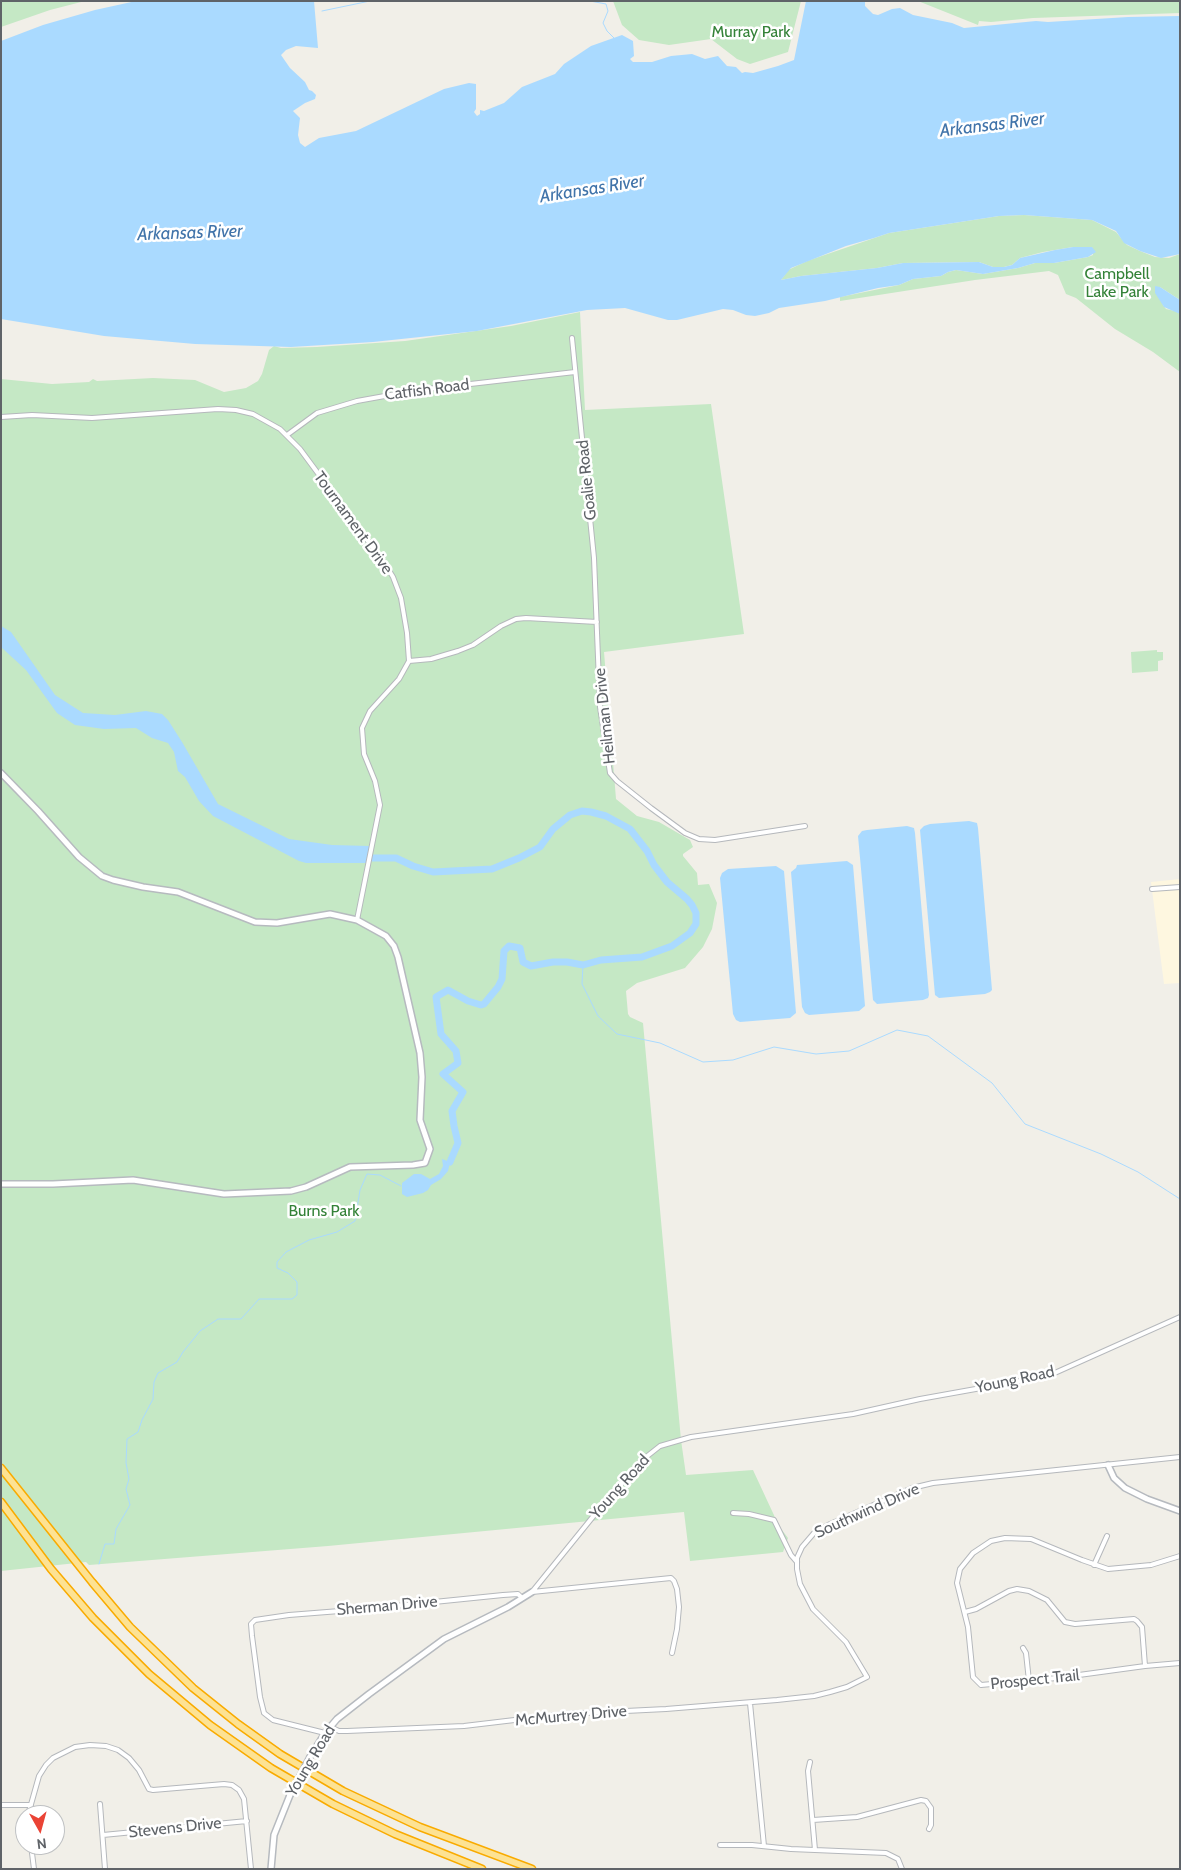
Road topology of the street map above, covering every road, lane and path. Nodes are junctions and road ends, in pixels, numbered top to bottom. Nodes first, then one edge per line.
1 (572, 338) dead end
2 (575, 372) junction
3 (1, 417) edge
4 (287, 435) junction
5 (597, 622) junction
6 (408, 661) junction
7 (1, 773) edge
8 (804, 826) dead end
9 (1180, 886) edge
10 (1152, 890) dead end
11 (357, 920) junction
12 (1, 1184) edge
13 (1180, 1317) edge
14 (1180, 1457) edge
15 (1108, 1465) junction
16 (1, 1468) edge
17 (1, 1502) edge
18 (1180, 1511) edge
19 (732, 1513) dead end
20 (1106, 1536) dead end
21 (1180, 1556) edge
22 (796, 1562) junction
23 (1094, 1565) junction
24 (532, 1592) junction
25 (522, 1598) junction
26 (965, 1612) junction
27 (1023, 1648) dead end
28 (672, 1653) dead end
29 (1180, 1663) edge
30 (1145, 1666) junction
31 (1029, 1681) junction
32 (750, 1703) junction
33 (330, 1727) junction
34 (325, 1733) junction
35 (810, 1762) dead end
36 (100, 1804) dead end
37 (1, 1805) edge
38 (15, 1805) edge
39 (31, 1805) edge
40 (813, 1820) junction
41 (247, 1821) junction
42 (929, 1829) dead end
43 (103, 1835) junction
44 (720, 1845) dead end
45 (764, 1846) junction
46 (815, 1850) junction
47 (32, 1855) edge
48 (34, 1869) edge
49 (105, 1869) edge
50 (251, 1869) edge
51 (271, 1869) edge
52 (482, 1869) edge
53 (532, 1869) edge
54 (902, 1869) edge

1 - 2 street, Goalie Road
2 - 4 street, Catfish Road
2 - 5 street, Goalie Road
3 - 4 street, Tournament Drive
4 - 6 street, Tournament Drive
5 - 6 street
5 - 8 street, Heilman Drive
6 - 11 street
7 - 11 street
9 - 10 street
11 - 12 street
13 - 24 street, Young Road
14 - 15 street
15 - 18 street
15 - 22 street, Southwind Drive
16 - 53 highway
17 - 52 highway
19 - 22 street
20 - 23 street
21 - 23 street, Prospect Trail
22 - 32 street, McMurtrey Drive
23 - 26 street, Prospect Trail
24 - 25 street, Young Road
24 - 28 street
25 - 33 street, Young Road
25 - 34 street, Sherman Drive
26 - 30 street
26 - 31 street, Prospect Trail
27 - 31 street
29 - 30 street, Prospect Trail
30 - 31 street, Prospect Trail
32 - 33 street, McMurtrey Drive
32 - 45 street
33 - 34 street, Young Road
34 - 51 street, Young Road, bridge
35 - 40 street
36 - 43 street
37 - 38 street
39 - 41 street
40 - 42 street
40 - 46 street
41 - 43 street, Stevens Drive
41 - 50 street
43 - 49 street
44 - 45 street
45 - 46 street
46 - 54 street
47 - 48 street

